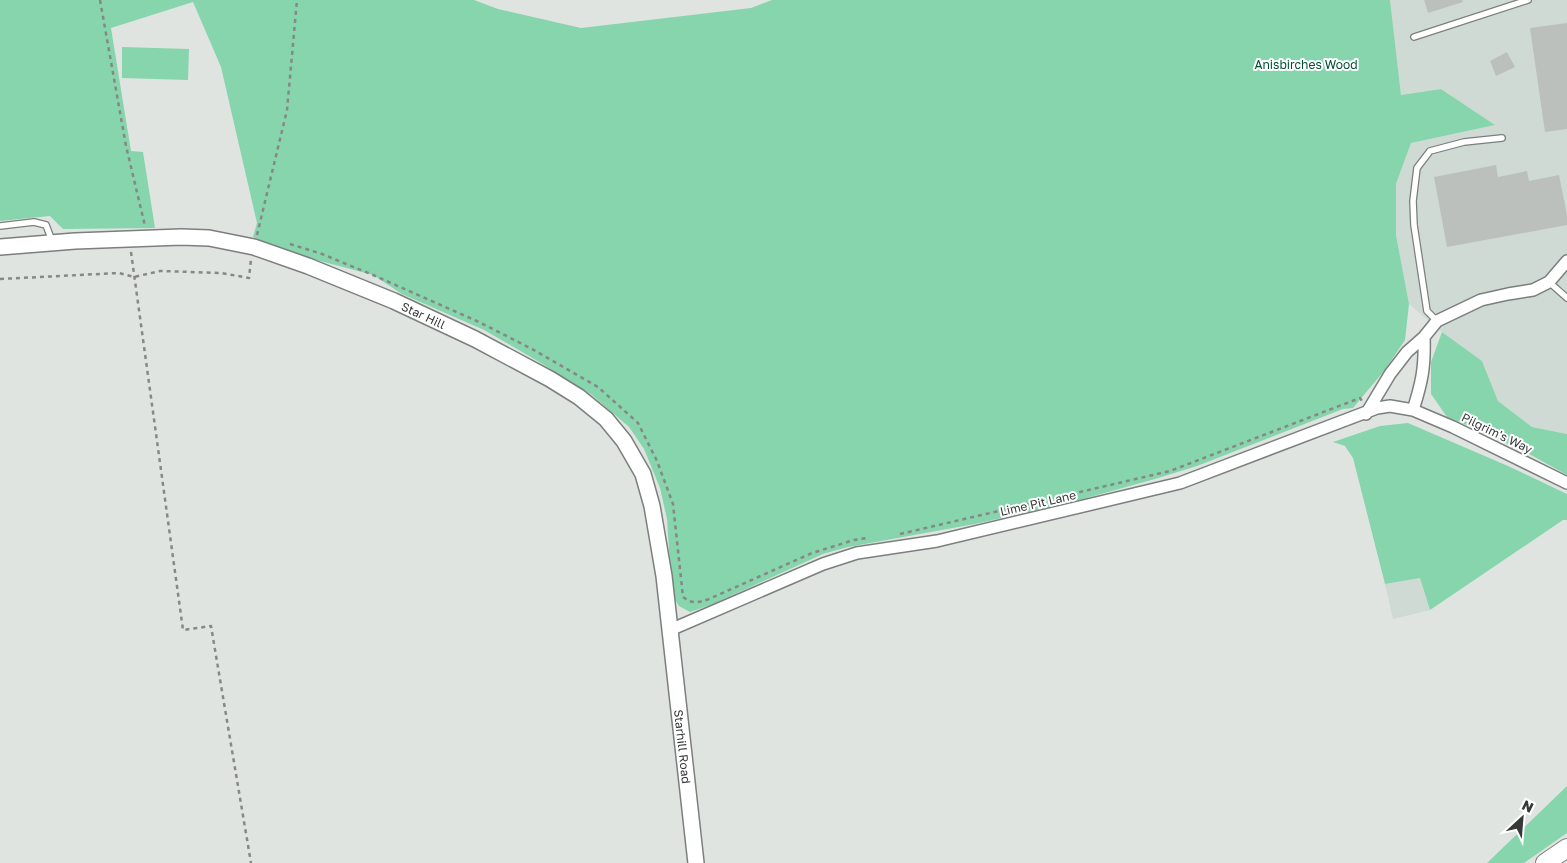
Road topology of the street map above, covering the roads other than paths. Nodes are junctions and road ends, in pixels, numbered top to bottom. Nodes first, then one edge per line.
1 (1528, 0) edge
2 (1414, 37) dead end
3 (1502, 138) dead end
4 (0, 226) edge
5 (53, 243) junction
6 (0, 248) edge
7 (1567, 262) edge
8 (1549, 282) junction
9 (1567, 298) edge
10 (1437, 321) junction
11 (1424, 337) junction
12 (1413, 410) junction
13 (1366, 414) junction
14 (1567, 483) edge
15 (670, 630) junction
16 (1567, 848) edge
17 (696, 863) edge
18 (1545, 863) edge

1 - 2 lane
3 - 10 lane
4 - 5 lane
5 - 6 street, Star Hill
5 - 15 street, Star Hill
7 - 8 street
8 - 9 lane
8 - 10 street
10 - 11 street
11 - 12 street
11 - 13 street
12 - 13 street, Lime Pit Lane
12 - 14 street, Pilgrim's Way
13 - 15 street, Lime Pit Lane
15 - 17 street, Starhill Road
16 - 18 main road

